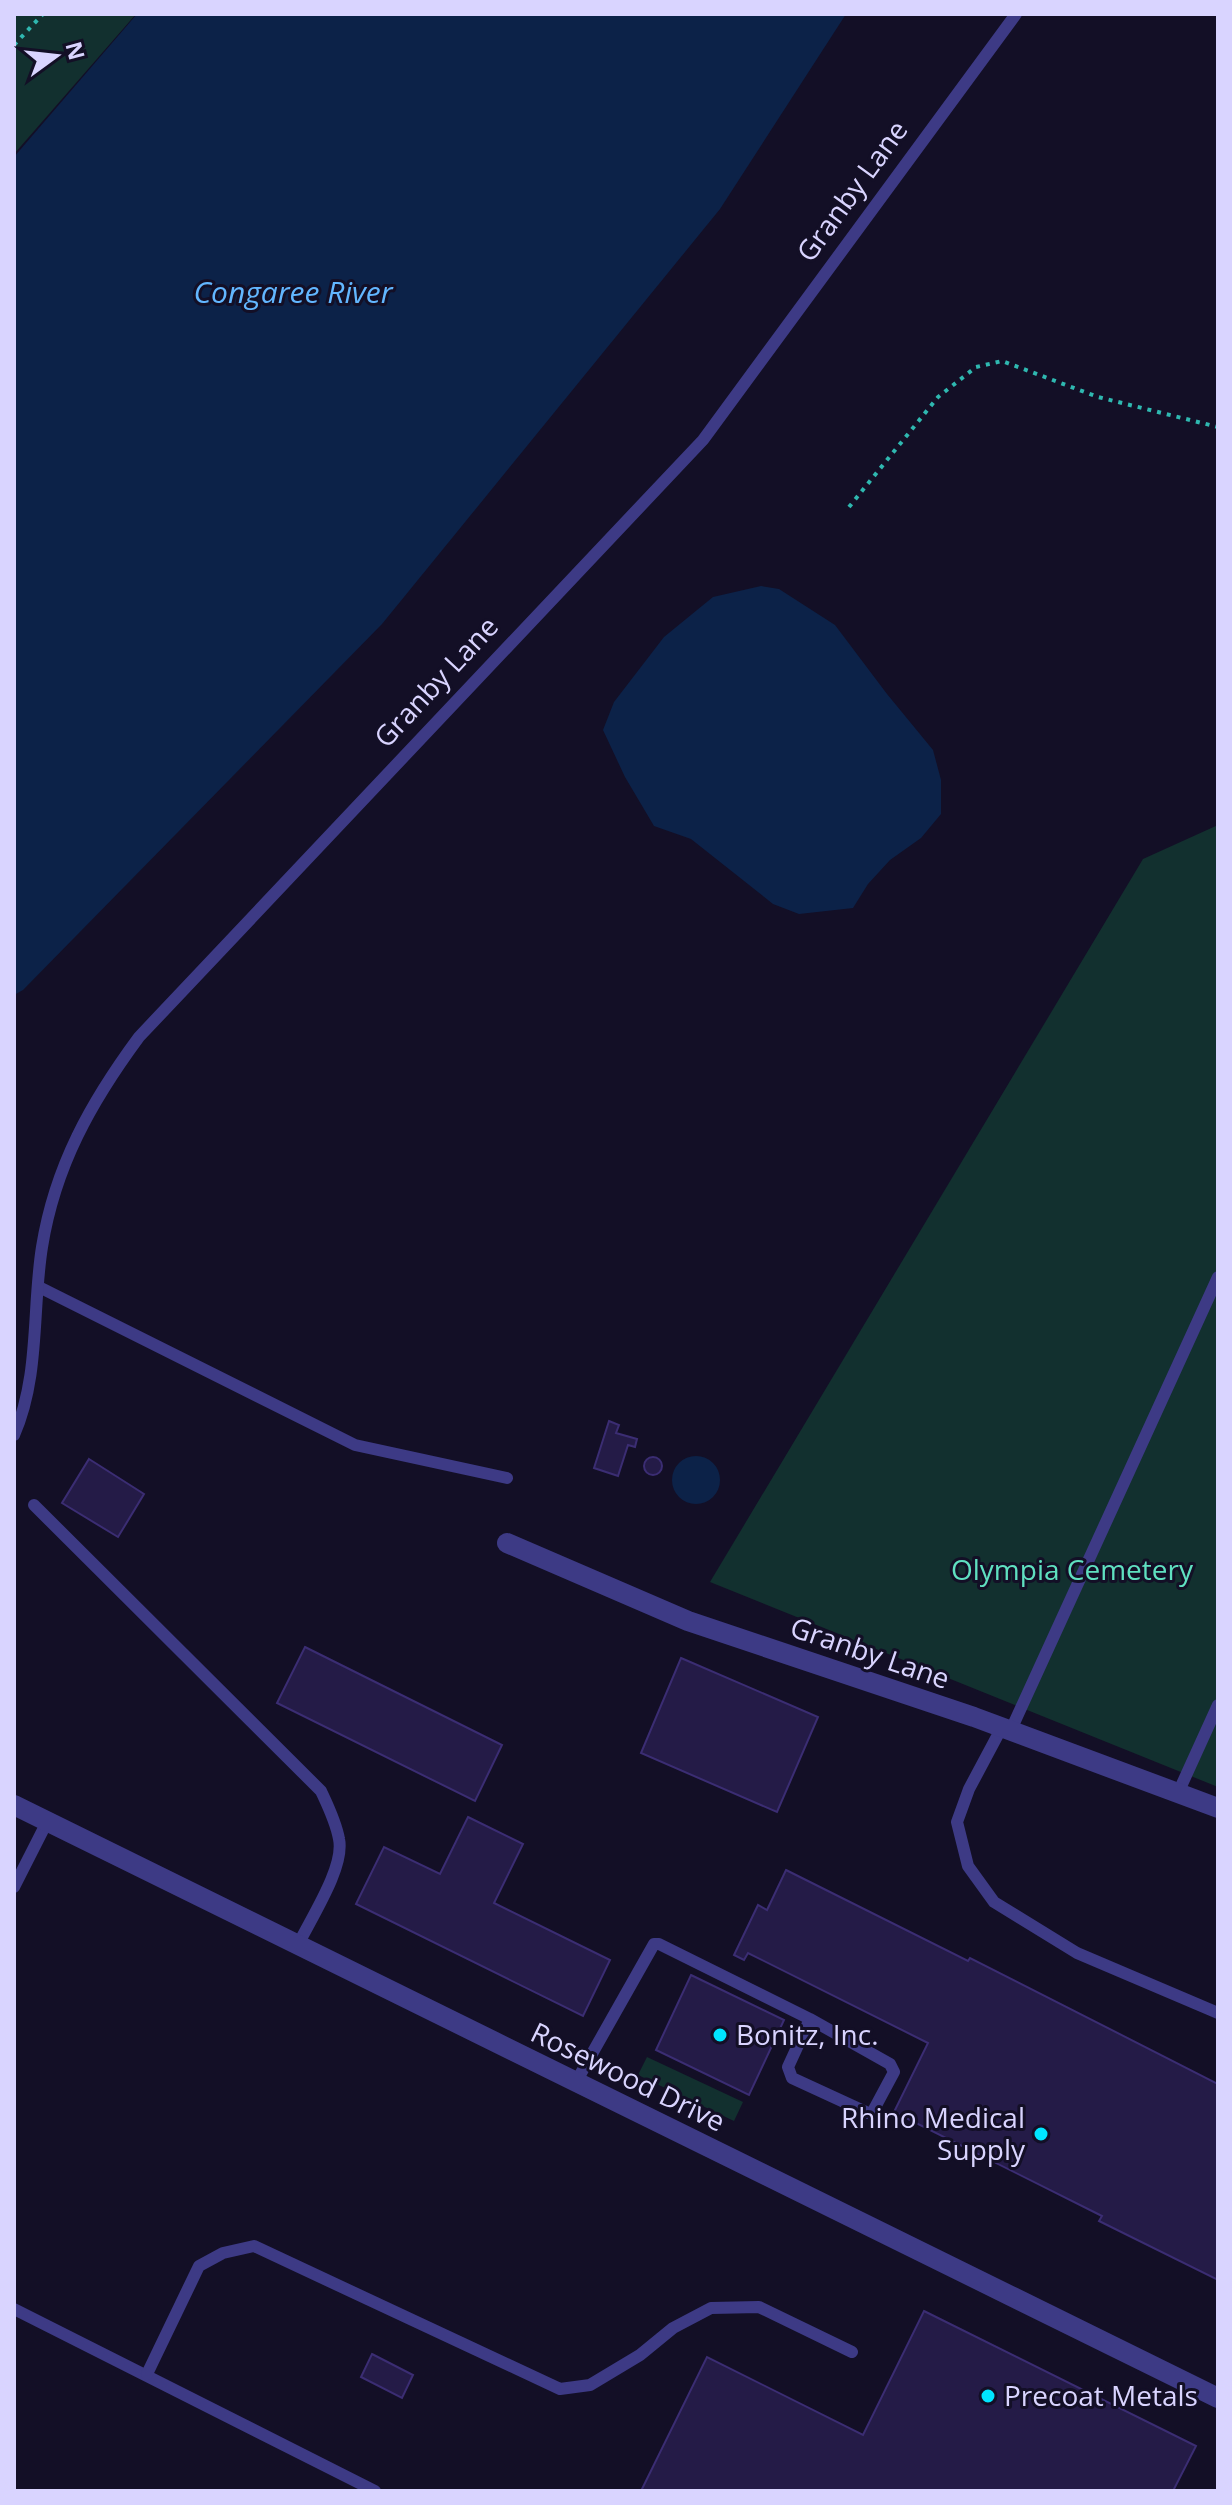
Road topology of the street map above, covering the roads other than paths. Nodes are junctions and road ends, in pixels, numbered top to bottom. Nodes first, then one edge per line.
1 (1016, 14) edge
2 (1218, 1277) edge
3 (39, 1287) junction
4 (14, 1435) edge
5 (507, 1478) dead end
6 (34, 1505) dead end
7 (507, 1543) dead end
8 (1218, 1705) edge
9 (1006, 1730) junction
10 (1178, 1793) junction
11 (14, 1805) edge
12 (1218, 1808) edge
13 (47, 1822) junction
14 (14, 1887) edge
15 (298, 1945) junction
16 (1218, 2013) edge
17 (810, 2019) junction
18 (576, 2082) junction
19 (14, 2309) edge
20 (852, 2352) dead end
21 (147, 2374) junction
22 (1218, 2398) edge
23 (375, 2491) edge

1 - 3 lane, Granby Lane
2 - 9 lane
3 - 4 lane, Granby Lane
3 - 5 lane
6 - 15 lane
7 - 9 street, Granby Lane
8 - 10 lane
9 - 10 street, Granby Lane
9 - 16 lane
10 - 12 street, Granby Lane
11 - 13 street, Rosewood Drive
13 - 14 lane
13 - 15 street, Rosewood Drive
15 - 18 street, Rosewood Drive
17 - 17 lane
17 - 18 lane
18 - 22 street, Rosewood Drive
19 - 21 lane
20 - 21 lane
21 - 23 lane

